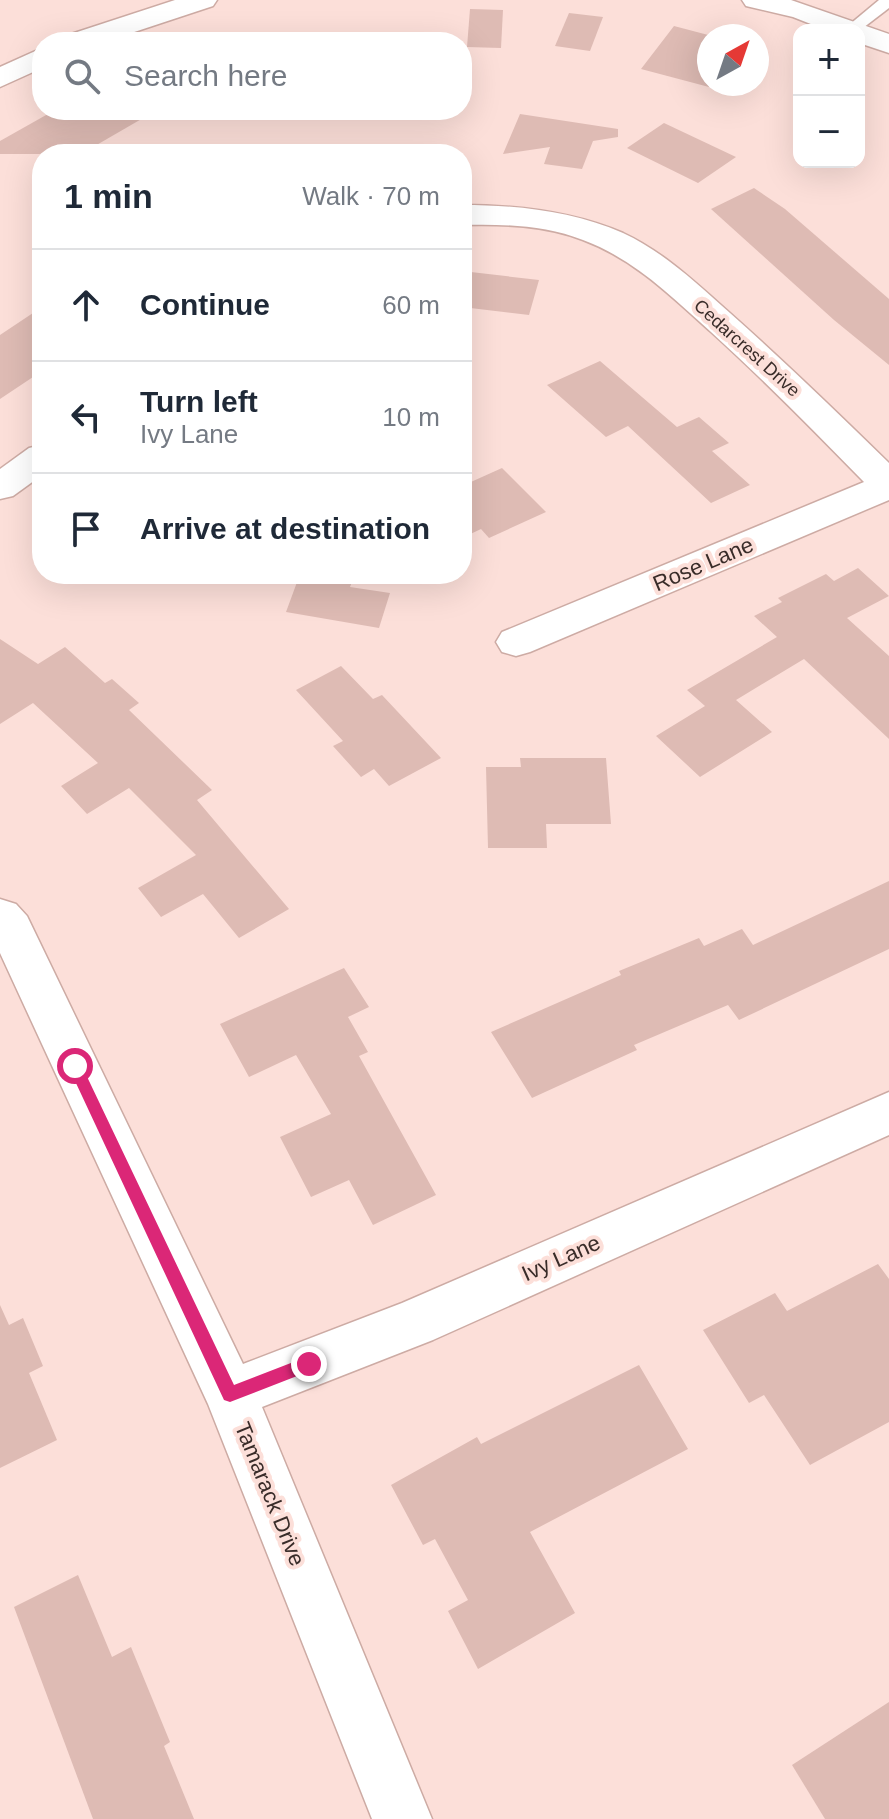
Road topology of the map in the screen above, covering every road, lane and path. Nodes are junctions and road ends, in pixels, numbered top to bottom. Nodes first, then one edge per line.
1 (203, 0) edge
2 (756, 0) edge
3 (889, 0) edge
4 (836, 24) edge
5 (859, 24) edge
6 (105, 32) edge
7 (865, 35) edge
8 (889, 44) edge
9 (32, 62) edge
10 (0, 78) edge
11 (472, 215) edge
12 (32, 464) edge
13 (889, 485) edge
14 (0, 487) edge
15 (516, 642) dead end
16 (0, 917) edge
17 (889, 1113) edge
18 (230, 1394) junction
19 (402, 1819) edge

1 - 6 street
2 - 4 street
3 - 5 lane
7 - 8 street
9 - 10 street
11 - 13 street, Cedarcrest Drive
12 - 14 street
13 - 15 street, Rose Lane
16 - 18 street, Tamarack Drive
17 - 18 street, Ivy Lane
18 - 19 street, Tamarack Drive

